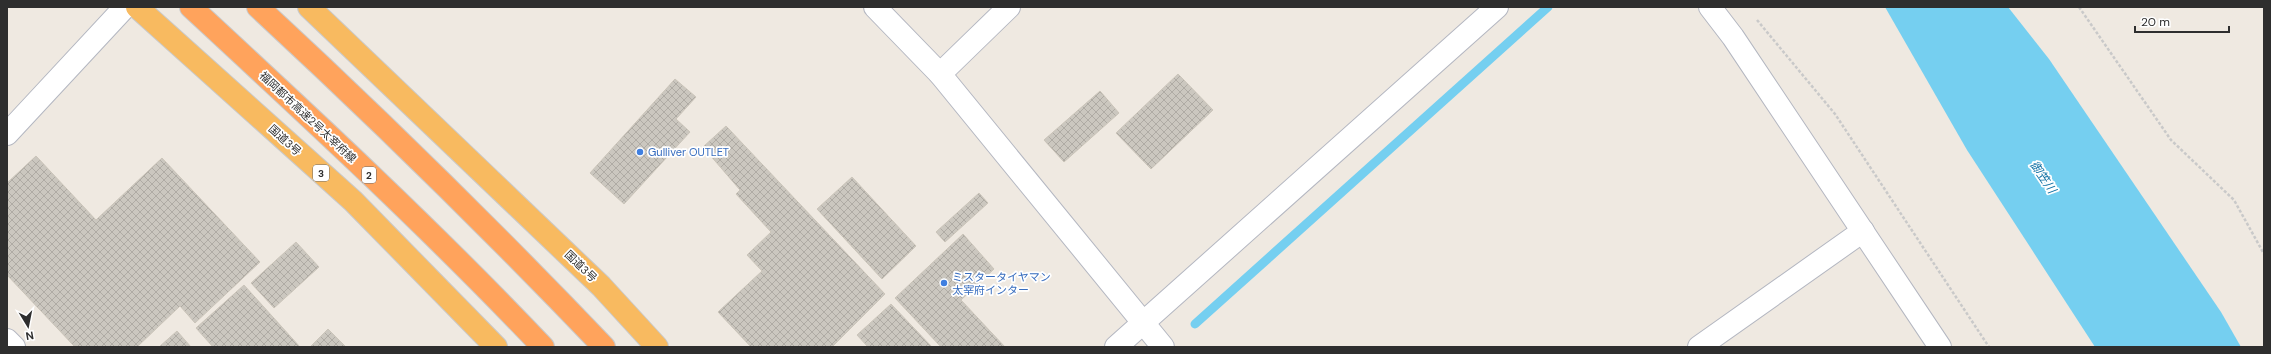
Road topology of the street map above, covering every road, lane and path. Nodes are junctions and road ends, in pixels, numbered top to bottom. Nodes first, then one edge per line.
1 (125, 7) edge
2 (137, 7) edge
3 (191, 7) edge
4 (258, 7) edge
5 (309, 7) edge
6 (875, 7) edge
7 (1009, 7) edge
8 (1497, 7) edge
9 (1710, 7) edge
10 (2079, 7) edge
11 (1756, 19) dead end
12 (940, 74) junction
13 (7, 134) edge
14 (1863, 231) junction
15 (2264, 254) edge
16 (1144, 322) junction
17 (7, 340) edge
18 (14, 347) edge
19 (496, 347) edge
20 (543, 347) edge
21 (604, 347) edge
22 (657, 347) edge
23 (1116, 347) edge
24 (1163, 347) edge
25 (1699, 347) edge
26 (1940, 347) edge
27 (1988, 347) edge

1 - 13 street
2 - 19 highway, 国道3号 / 3
3 - 20 highway, 福岡都市高速2号太宰府線 / 2
4 - 21 highway
5 - 22 highway, 国道3号
6 - 12 street
7 - 12 street
8 - 16 street
9 - 14 street
10 - 15 path
11 - 27 path
12 - 16 street
14 - 25 street
14 - 26 street
16 - 23 street
16 - 24 street
17 - 18 street

